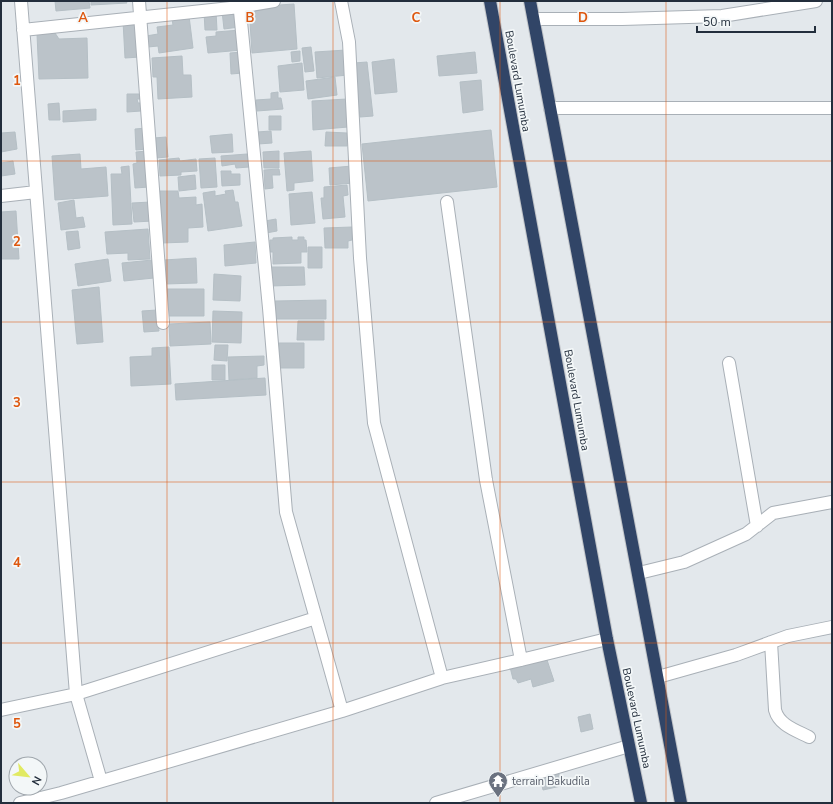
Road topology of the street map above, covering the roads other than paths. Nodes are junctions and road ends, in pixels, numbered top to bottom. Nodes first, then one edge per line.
1 (21, 1) edge
2 (139, 1) edge
3 (274, 1) edge
4 (341, 1) edge
5 (490, 1) edge
6 (530, 1) edge
7 (816, 1) edge
8 (239, 4) edge
9 (139, 17) junction
10 (534, 19) junction
11 (23, 30) junction
12 (550, 108) junction
13 (832, 108) edge
14 (36, 192) junction
15 (1, 196) edge
16 (447, 202) dead end
17 (163, 322) dead end
18 (728, 363) dead end
19 (832, 502) edge
20 (757, 526) junction
21 (639, 573) junction
22 (316, 618) junction
23 (832, 627) edge
24 (608, 639) junction
25 (771, 642) junction
26 (521, 660) junction
27 (658, 677) junction
28 (442, 678) junction
29 (76, 694) junction
30 (1, 710) edge
31 (342, 711) junction
32 (808, 737) dead end
33 (629, 746) junction
34 (101, 781) junction
35 (20, 803) edge
36 (436, 803) edge
37 (641, 803) edge
38 (681, 803) edge

1 - 11 street
2 - 9 street
3 - 8 street
4 - 28 street
5 - 24 highway, Boulevard Lumumba
6 - 10 highway
7 - 10 street
8 - 9 street
8 - 22 street
9 - 11 street
9 - 17 street
10 - 12 highway
11 - 14 street
12 - 13 street
12 - 21 highway
14 - 15 street
14 - 29 street
16 - 26 street
18 - 20 street
19 - 20 street
20 - 21 street
21 - 27 highway
22 - 29 street
22 - 31 street
23 - 25 street
24 - 26 street
24 - 33 highway, Boulevard Lumumba
25 - 27 street
25 - 32 street
26 - 28 street
27 - 38 highway
28 - 31 street
29 - 30 street
29 - 34 street
31 - 34 street
33 - 36 street
33 - 37 highway, Boulevard Lumumba
34 - 35 street

